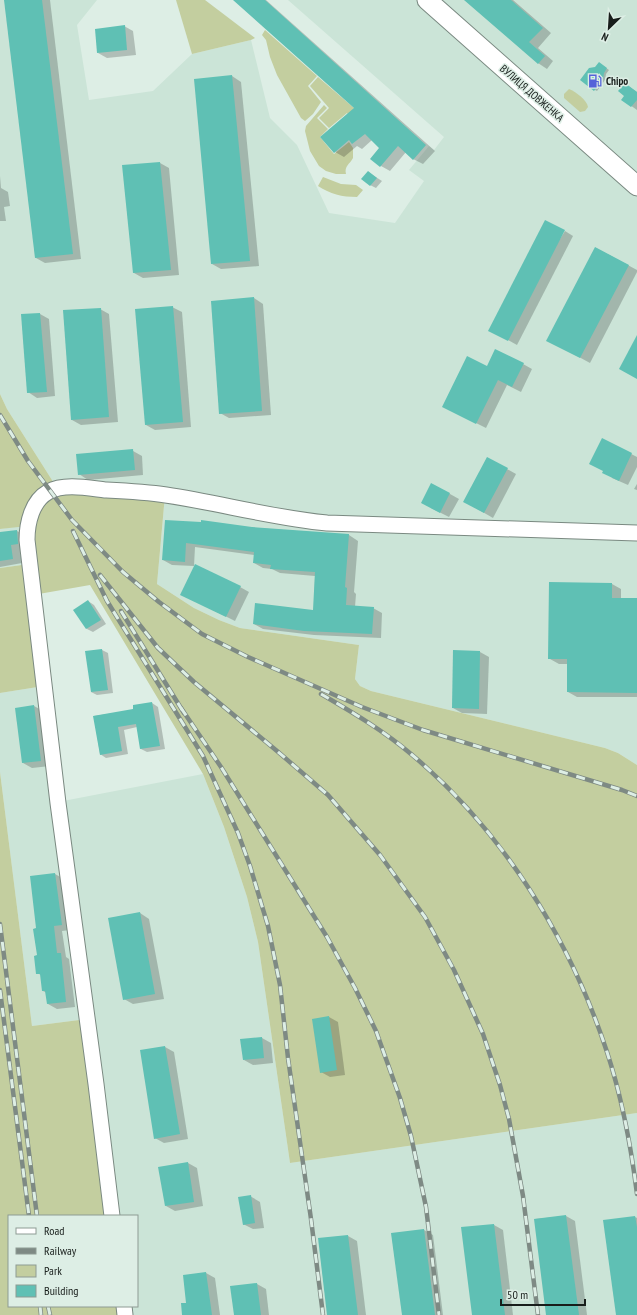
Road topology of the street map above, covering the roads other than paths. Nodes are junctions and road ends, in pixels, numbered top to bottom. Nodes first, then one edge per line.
1 (427, 0) edge
2 (637, 186) edge
3 (637, 533) edge
4 (112, 1215) edge

1 - 2 main road, ВУЛИЦЯ ДОВЖЕНКА
3 - 4 street

